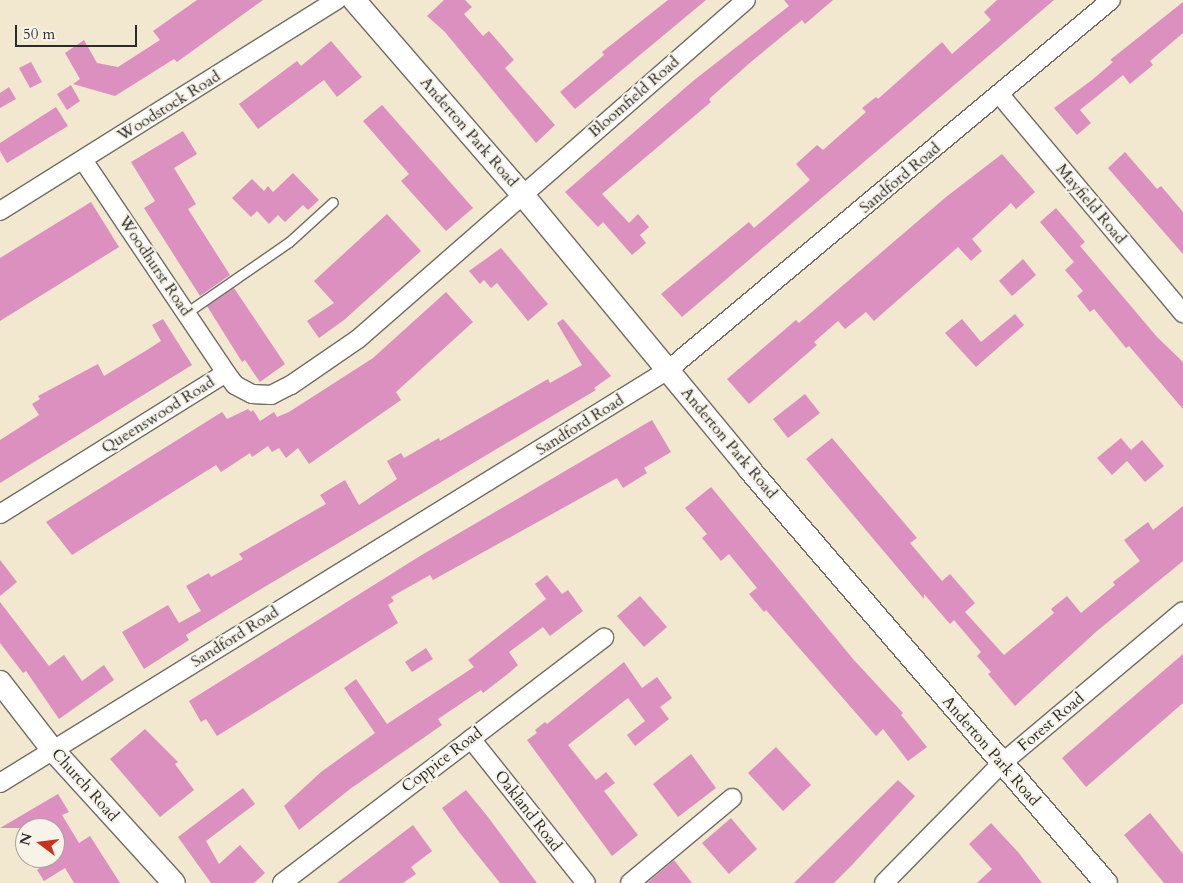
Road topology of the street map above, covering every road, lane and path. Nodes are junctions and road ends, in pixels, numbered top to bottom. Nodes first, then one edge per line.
1 (337, 0) edge
2 (354, 0) edge
3 (746, 0) edge
4 (1111, 0) edge
5 (1000, 95) junction
6 (83, 160) junction
7 (522, 194) junction
8 (333, 202) dead end
9 (0, 211) edge
10 (186, 313) junction
11 (1183, 313) edge
12 (668, 370) junction
13 (226, 373) junction
14 (0, 514) edge
15 (1183, 611) edge
16 (604, 638) dead end
17 (0, 682) edge
18 (471, 738) junction
19 (52, 749) junction
20 (1002, 763) junction
21 (0, 783) edge
22 (732, 798) dead end
23 (174, 883) edge
24 (282, 883) edge
25 (586, 883) edge
26 (630, 883) edge
27 (884, 883) edge
28 (1106, 883) edge

1 - 6 street, Woodstock Road
2 - 7 street, Anderton Park Road
3 - 7 street, Bloomfield Road
4 - 5 street, Sandford Road
5 - 11 street, Mayfield Road
5 - 12 street, Sandford Road
6 - 9 street, Woodstock Road
6 - 10 street, Woodhurst Road
7 - 12 street, Anderton Park Road
7 - 13 street, Queenswood Road
8 - 10 lane
10 - 13 street, Woodhurst Road
12 - 19 street, Sandford Road
12 - 20 street, Anderton Park Road
13 - 14 street, Queenswood Road
15 - 20 street, Forest Road
16 - 18 street, Coppice Road
17 - 19 street, Church Road
18 - 24 street, Coppice Road
18 - 25 street, Oakland Road
19 - 21 street, Sandford Road
19 - 23 street, Church Road
20 - 27 street, Forest Road
20 - 28 street, Anderton Park Road
22 - 26 street

